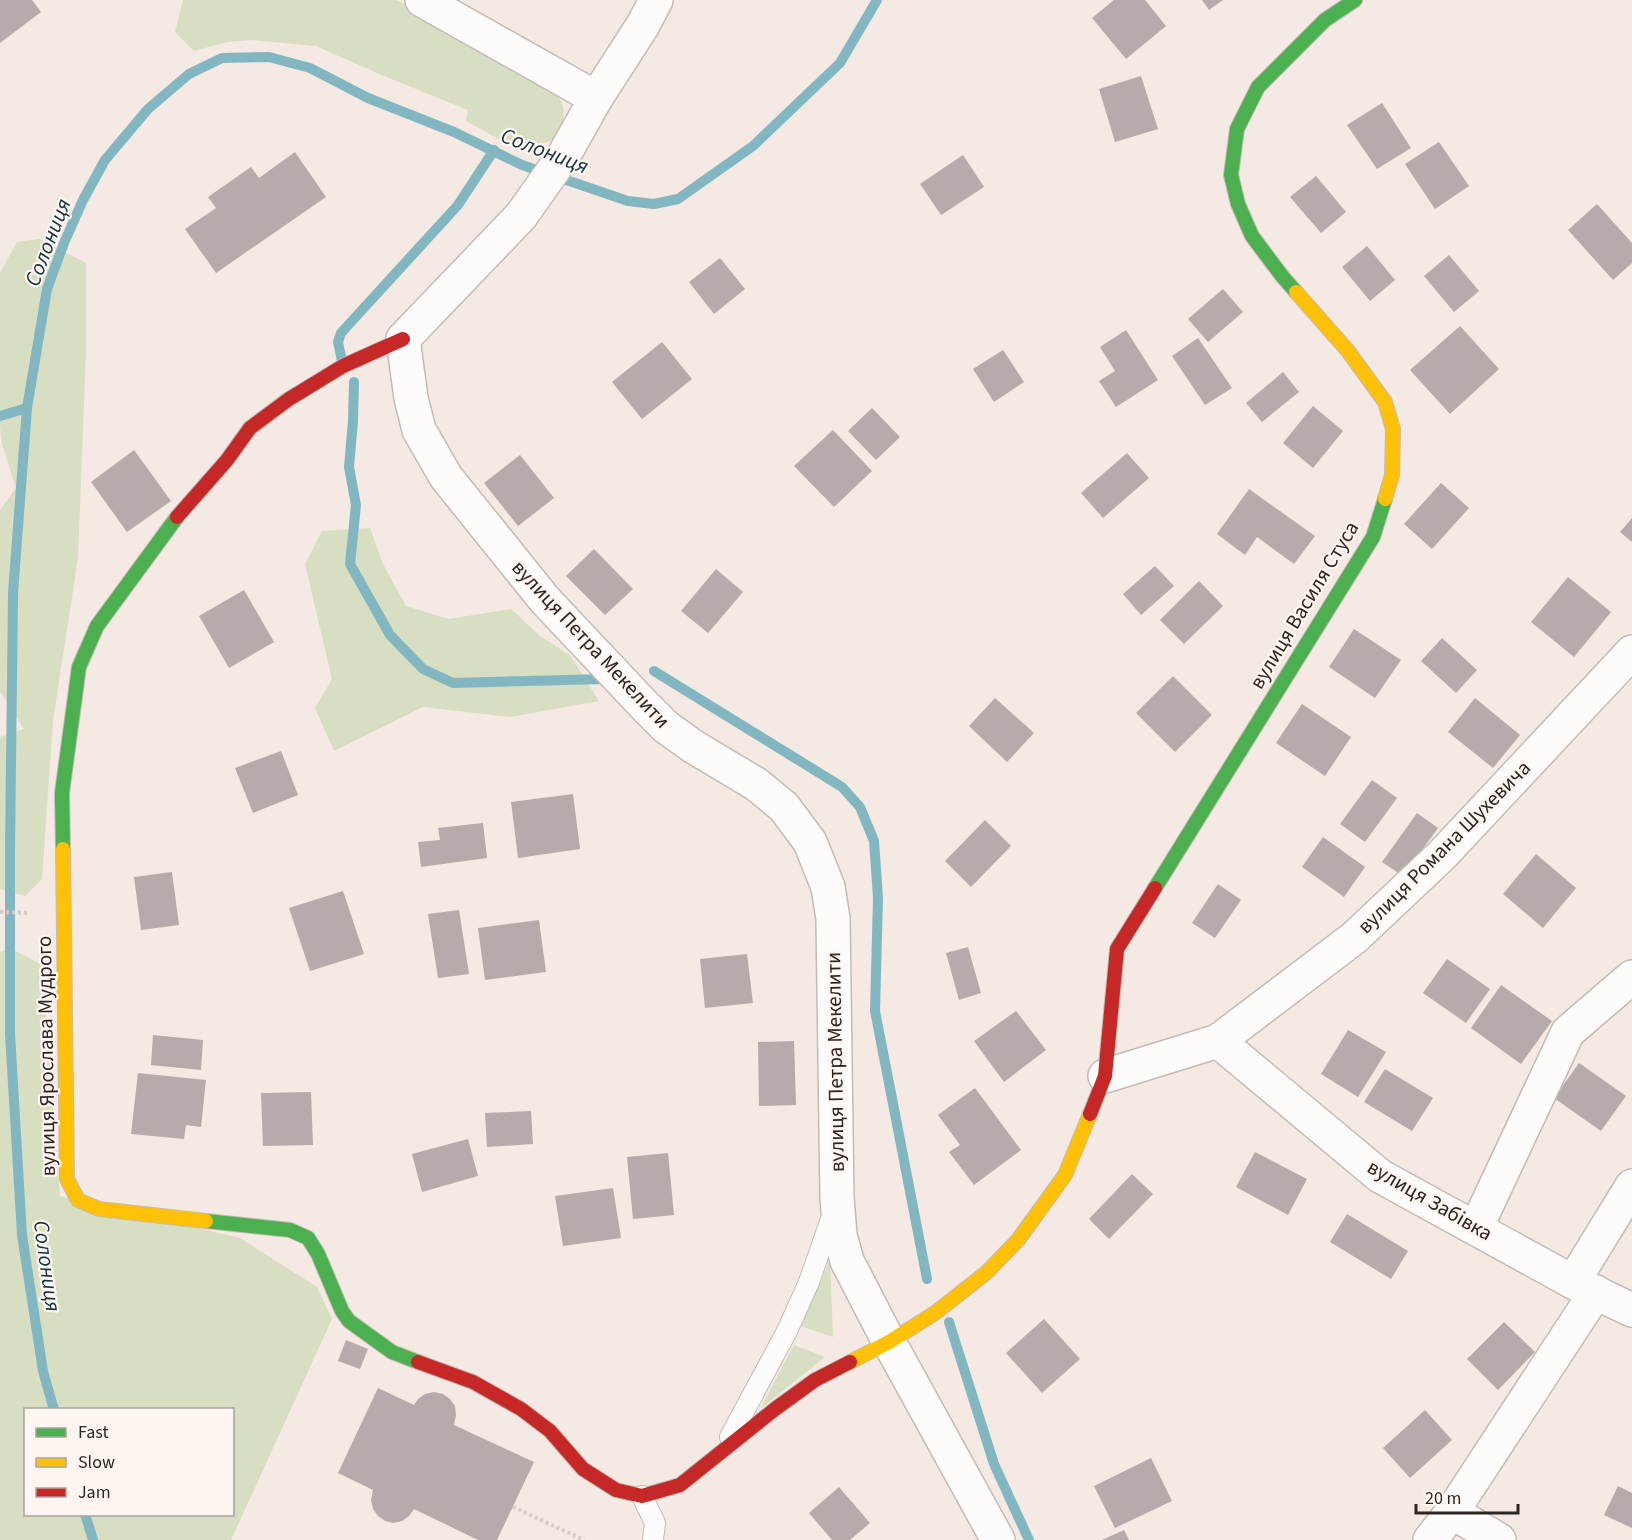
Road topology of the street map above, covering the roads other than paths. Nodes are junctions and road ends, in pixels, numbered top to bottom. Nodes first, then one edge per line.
1 (422, 0) edge
2 (656, 0) edge
3 (1355, 0) edge
4 (596, 98) junction
5 (403, 339) junction
6 (1632, 652) edge
7 (1632, 977) edge
8 (1218, 1041) junction
9 (1105, 1076) junction
10 (1632, 1186) edge
11 (837, 1198) junction
12 (1476, 1228) junction
13 (1585, 1287) junction
14 (1632, 1310) edge
15 (889, 1342) junction
16 (723, 1450) junction
17 (642, 1496) junction
18 (1452, 1512) junction
19 (653, 1540) edge
20 (998, 1540) edge
21 (1430, 1540) edge
22 (1499, 1540) edge

1 - 4 street
2 - 4 street
3 - 9 street, вулиця Василя Стуса
4 - 5 street
5 - 11 street, вулиця Петра Мекелити
5 - 17 street, вулиця Ярослава Мудрого
6 - 8 street, вулиця Романа Шухевича
7 - 12 street
8 - 9 street, вулиця Романа Шухевича
8 - 12 street, вулиця Забівка
9 - 15 street
10 - 13 street
11 - 15 street, вулиця Петра Мекелити
11 - 16 lane
12 - 13 street, вулиця Забівка
13 - 14 street, вулиця Забівка
13 - 18 street
15 - 16 street
15 - 20 street, вулиця Петра Мекелити
16 - 17 street
17 - 19 lane
18 - 21 street
18 - 22 street

